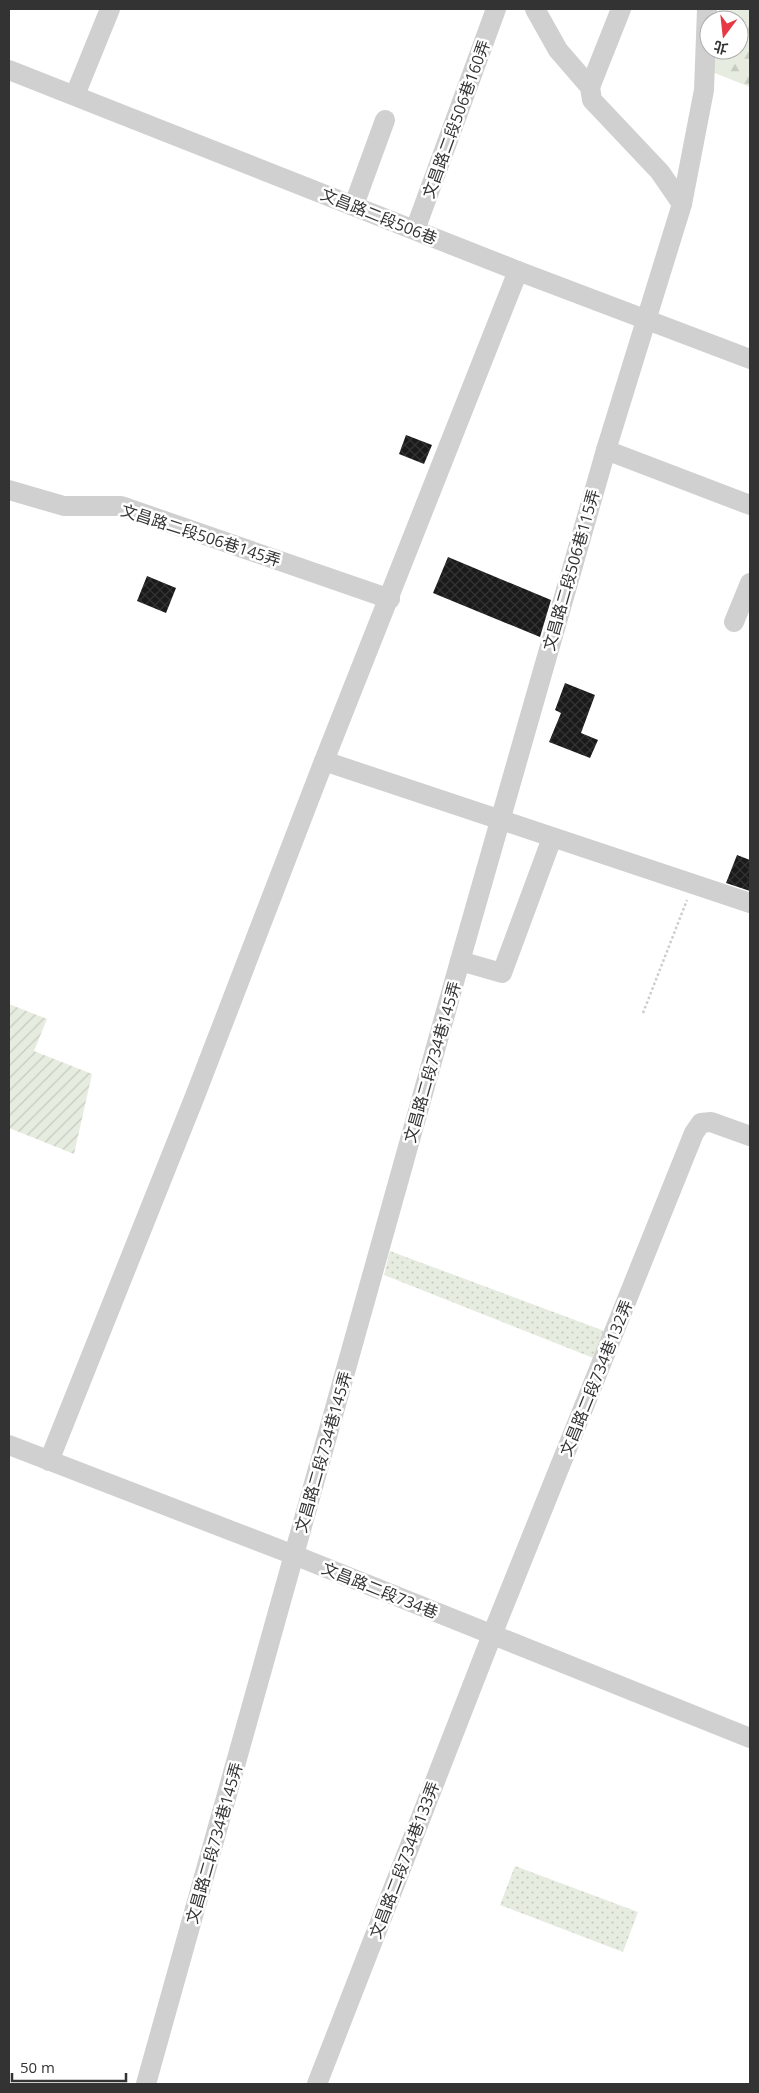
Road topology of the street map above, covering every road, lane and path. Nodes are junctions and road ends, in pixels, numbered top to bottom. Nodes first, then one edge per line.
1 (110, 9) edge
2 (496, 9) edge
3 (535, 9) edge
4 (621, 9) edge
5 (707, 9) edge
6 (9, 70) edge
7 (590, 87) junction
8 (75, 95) junction
9 (385, 120) dead end
10 (682, 204) junction
11 (354, 205) junction
12 (416, 230) junction
13 (518, 271) junction
14 (646, 319) junction
15 (750, 359) edge
16 (606, 450) junction
17 (9, 490) edge
18 (750, 505) edge
19 (750, 583) edge
20 (390, 599) junction
21 (734, 622) dead end
22 (324, 761) junction
23 (500, 821) junction
24 (552, 838) junction
25 (693, 884) junction
26 (750, 903) edge
27 (460, 961) junction
28 (643, 1013) dead end
29 (750, 1136) edge
30 (9, 1445) edge
31 (49, 1461) junction
32 (294, 1555) junction
33 (492, 1635) junction
34 (750, 1738) edge
35 (146, 2084) edge
36 (317, 2084) edge

1 - 8 street
2 - 12 street, 文昌路二段506巷160弄
3 - 7 street
4 - 7 street
5 - 10 street, 文昌路二段506巷115弄
6 - 8 street, 文昌路二段506巷
7 - 10 street
8 - 11 street, 文昌路二段506巷
9 - 11 street
10 - 14 street, 文昌路二段506巷115弄
11 - 12 street, 文昌路二段506巷
12 - 13 street, 文昌路二段506巷
13 - 14 street, 文昌路二段506巷
13 - 20 street
14 - 15 street, 文昌路二段506巷
14 - 16 street, 文昌路二段506巷115弄
16 - 18 street
16 - 23 street, 文昌路二段506巷115弄
17 - 20 street, 文昌路二段506巷145弄
19 - 21 street
20 - 22 street
22 - 23 street
22 - 31 street
23 - 24 street
23 - 27 street, 文昌路二段734巷145弄
24 - 25 street
24 - 27 street
25 - 26 street
25 - 28 path
27 - 32 street, 文昌路二段734巷145弄
29 - 33 street, 文昌路二段734巷132弄
30 - 31 street, 文昌路二段734巷
31 - 32 street, 文昌路二段734巷
32 - 33 street, 文昌路二段734巷
32 - 35 street, 文昌路二段734巷145弄
33 - 34 street, 文昌路二段734巷
33 - 36 street, 文昌路二段734巷133弄

